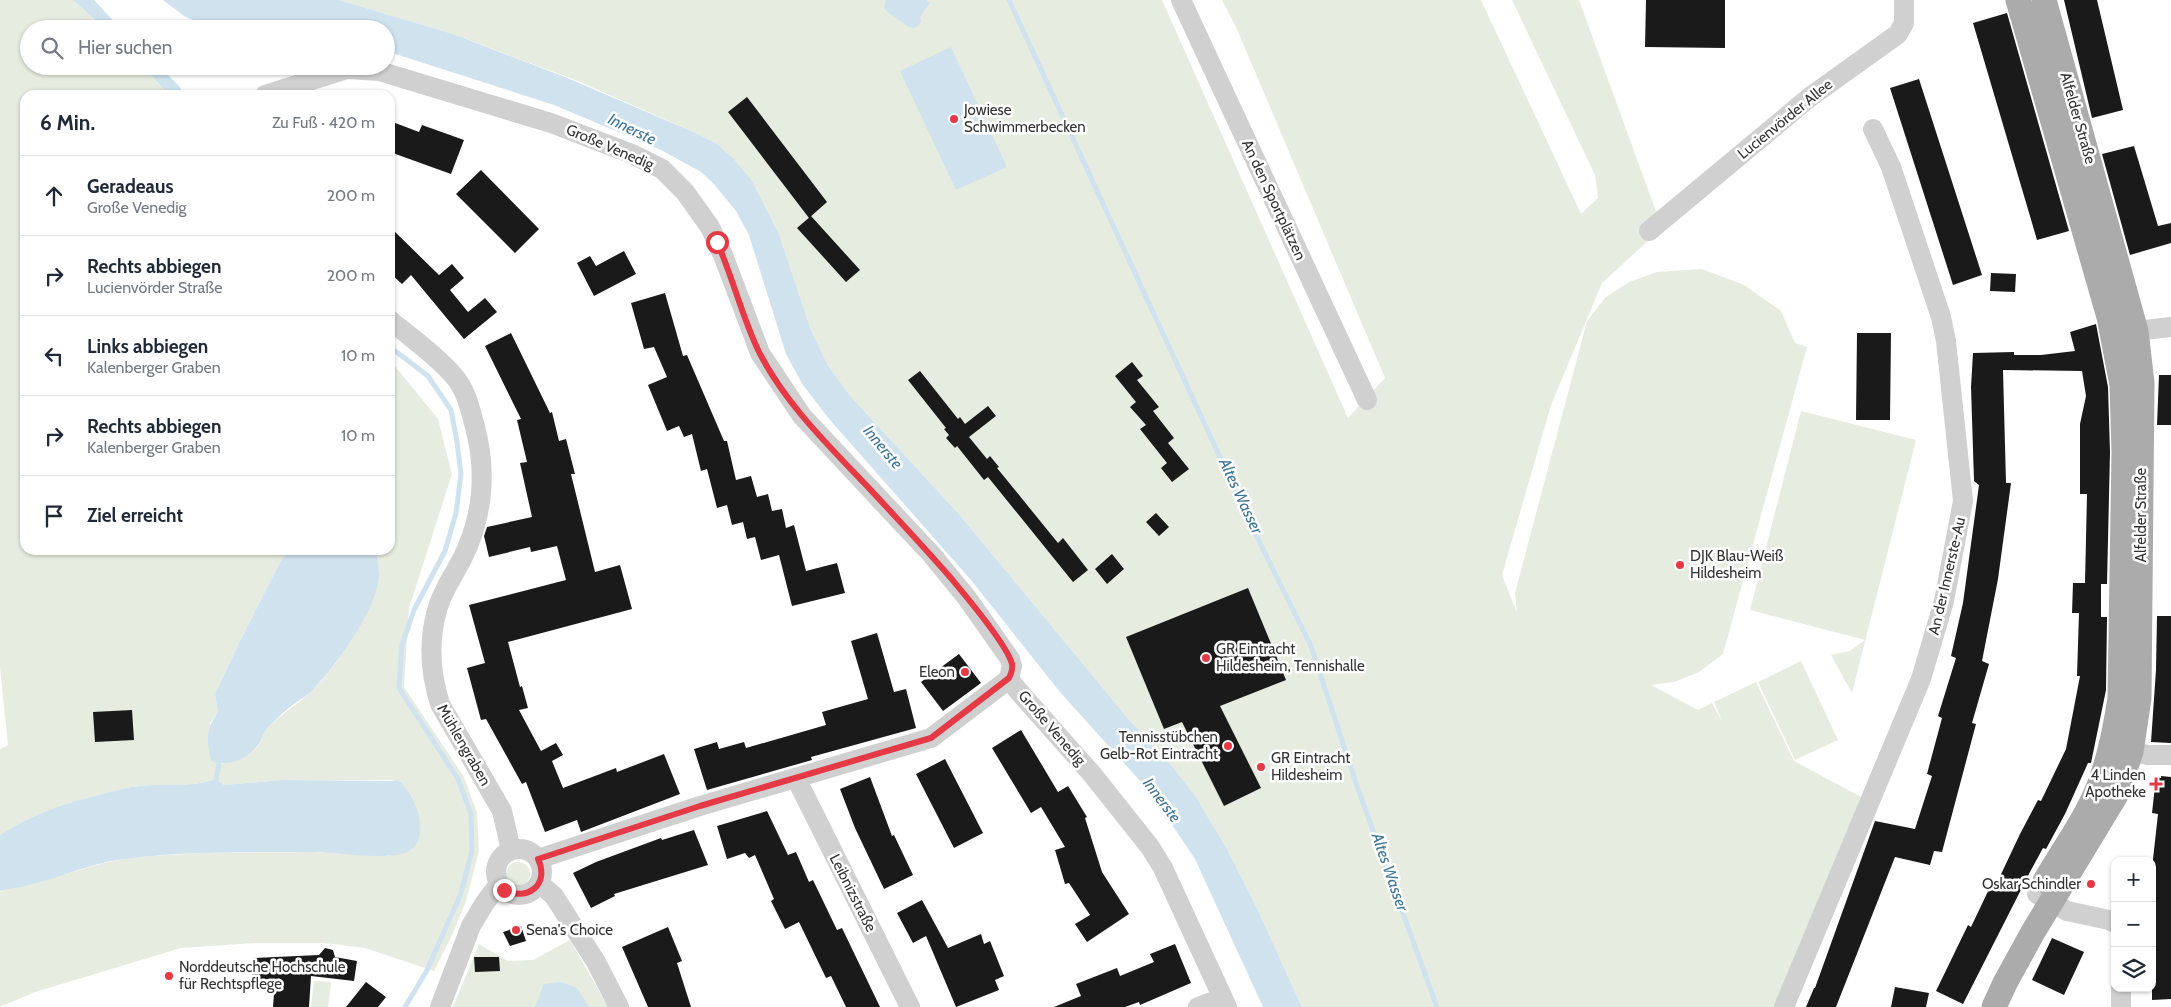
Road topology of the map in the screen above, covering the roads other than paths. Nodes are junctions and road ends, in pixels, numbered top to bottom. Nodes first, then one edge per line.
1 (1181, 0) edge
2 (1904, 0) edge
3 (2018, 0) edge
4 (2044, 0) edge
5 (328, 75) edge
6 (392, 75) edge
7 (281, 90) edge
8 (1873, 129) dead end
9 (1649, 231) dead end
10 (395, 324) edge
11 (2171, 327) edge
12 (2125, 333) junction
13 (1367, 400) dead end
14 (1009, 678) junction
15 (2121, 750) junction
16 (2171, 755) edge
17 (796, 778) junction
18 (511, 850) junction
19 (538, 859) junction
20 (538, 883) junction
21 (499, 884) junction
22 (2044, 899) junction
23 (2111, 921) edge
24 (2121, 992) edge
25 (1225, 1002) edge
26 (440, 1007) edge
27 (619, 1007) edge
28 (910, 1007) edge
29 (1198, 1007) edge
30 (1784, 1007) edge
31 (1978, 1007) edge
32 (1994, 1007) edge
33 (2121, 1007) edge

1 - 13 street, An den Sportplätzen
2 - 9 street, Lucienvörder Allee
3 - 12 main road, Alfelder Straße
4 - 12 main road, Alfelder Straße
5 - 7 street, Große Venedig
6 - 14 street, Große Venedig
8 - 30 street, An der Innerste-Au
10 - 18 street, Mühlengraben
11 - 12 street
12 - 15 main road, Alfelder Straße
14 - 17 street
14 - 25 street, Große Venedig
15 - 16 street
15 - 22 main road, Alfelder Straße
17 - 19 street
17 - 28 street, Leibnizstraße
18 - 19 street
18 - 21 street
19 - 20 street
20 - 21 street
20 - 27 street
21 - 26 street
22 - 23 street
22 - 31 main road, Alfelder Straße
22 - 32 main road, Alfelder Straße
24 - 33 street
25 - 29 street

